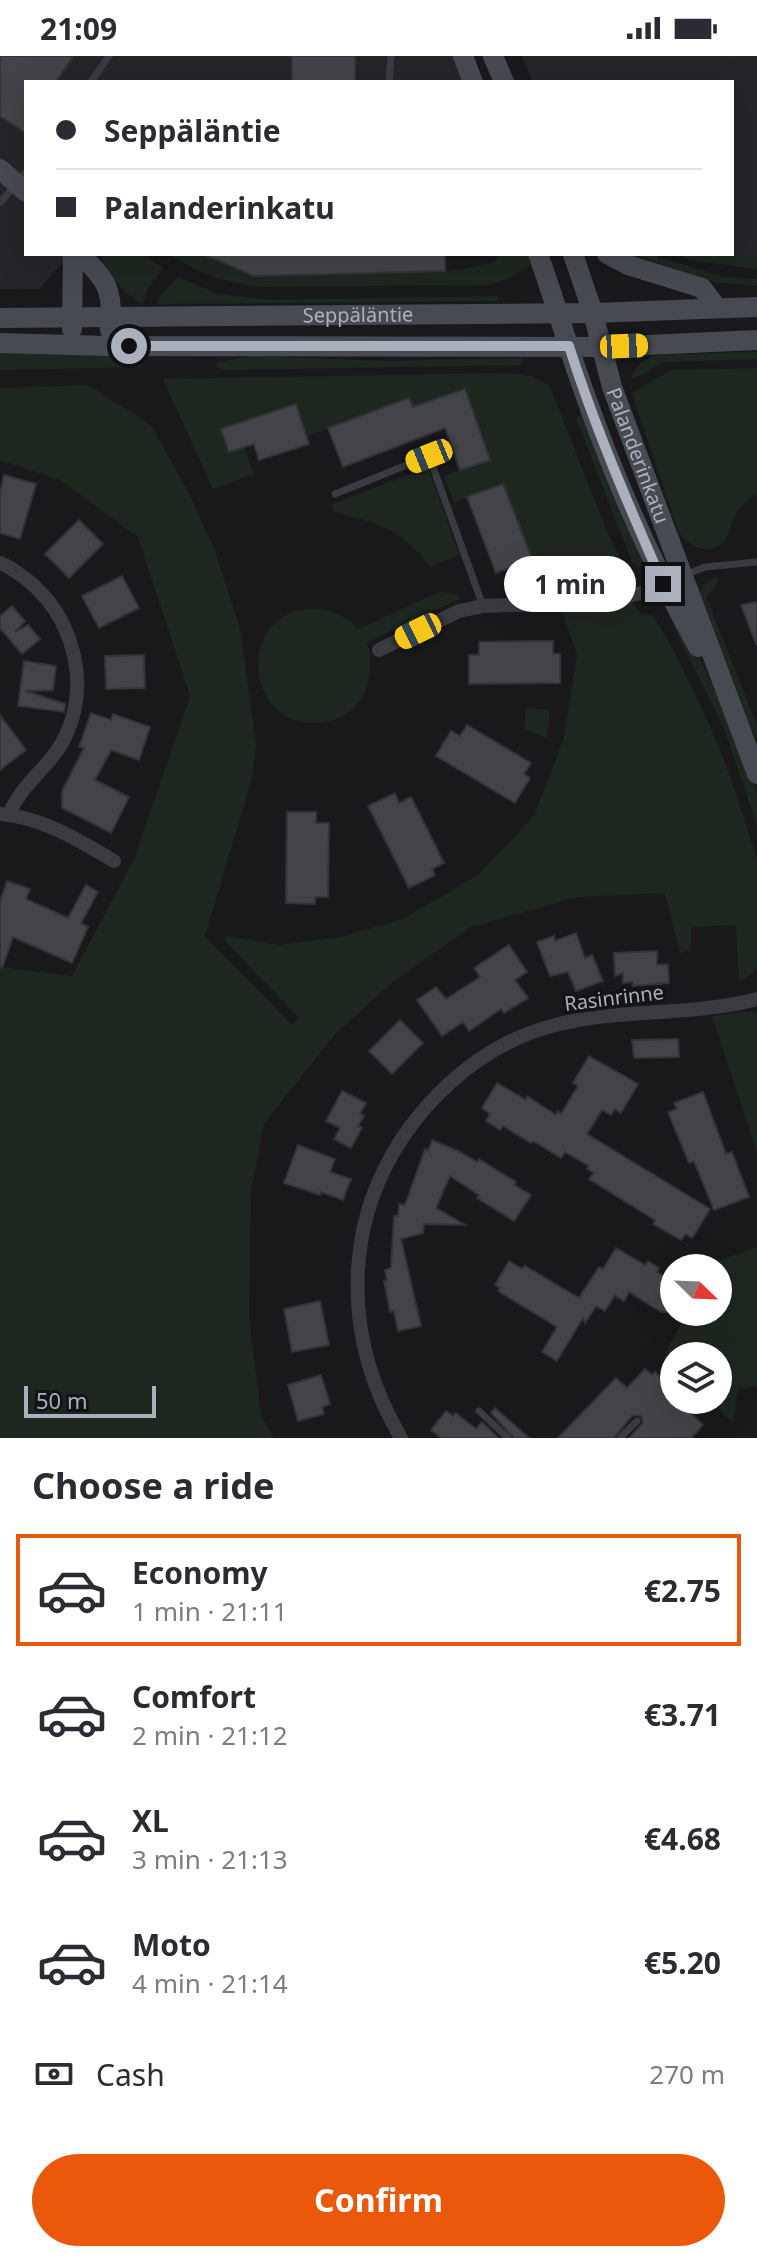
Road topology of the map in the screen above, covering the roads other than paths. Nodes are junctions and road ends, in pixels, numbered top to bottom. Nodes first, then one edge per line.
1 (109, 56) edge
2 (391, 56) edge
3 (463, 56) edge
4 (493, 56) edge
5 (92, 80) edge
6 (389, 80) edge
7 (472, 80) edge
8 (503, 80) edge
9 (17, 179) edge
10 (0, 203) edge
11 (76, 256) edge
12 (79, 256) edge
13 (539, 256) edge
14 (574, 256) edge
15 (611, 256) edge
16 (757, 307) edge
17 (717, 308) junction
18 (559, 313) junction
19 (593, 313) junction
20 (111, 316) junction
21 (0, 318) edge
22 (72, 318) junction
23 (757, 340) edge
24 (0, 343) edge
25 (73, 345) junction
26 (108, 346) junction
27 (569, 346) junction
28 (602, 347) junction
29 (335, 494) dead end
30 (757, 562) edge
31 (0, 563) edge
32 (683, 576) junction
33 (663, 584) junction
34 (483, 606) junction
35 (379, 650) dead end
36 (727, 700) junction
37 (757, 774) edge
38 (4, 814) edge
39 (114, 861) dead end
40 (757, 999) edge
41 (479, 1411) dead end
42 (637, 1421) dead end
43 (401, 1438) edge
44 (508, 1438) edge
45 (620, 1438) edge

1 - 5 lane
2 - 6 lane
3 - 7 main road
4 - 8 main road
9 - 10 lane
11 - 22 main road
12 - 20 main road
13 - 18 main road, Palanderinkatu
14 - 19 main road, Palanderinkatu
15 - 17 main road
16 - 17 main road, Seppäläntie
17 - 19 main road, Seppäläntie
18 - 19 main road, Seppäläntie
18 - 20 main road, Seppäläntie
18 - 27 main road, Palanderinkatu
19 - 28 main road, Palanderinkatu
20 - 22 main road, Seppäläntie
20 - 26 main road
21 - 22 main road, Seppäläntie
22 - 25 main road
23 - 28 main road, Seppäläntie
24 - 25 main road, Seppäläntie
25 - 26 main road, Seppäläntie
26 - 27 main road, Seppäläntie
27 - 28 main road, Seppäläntie
27 - 33 main road, Palanderinkatu
28 - 32 main road, Palanderinkatu
29 - 34 lane
30 - 32 lane
31 - 38 street
32 - 33 street
32 - 36 main road, Palanderinkatu
33 - 34 street
33 - 36 main road, Palanderinkatu
34 - 35 street
36 - 37 main road, Palanderinkatu
38 - 39 street
40 - 43 street, Rasinrinne
41 - 44 lane
42 - 45 lane

